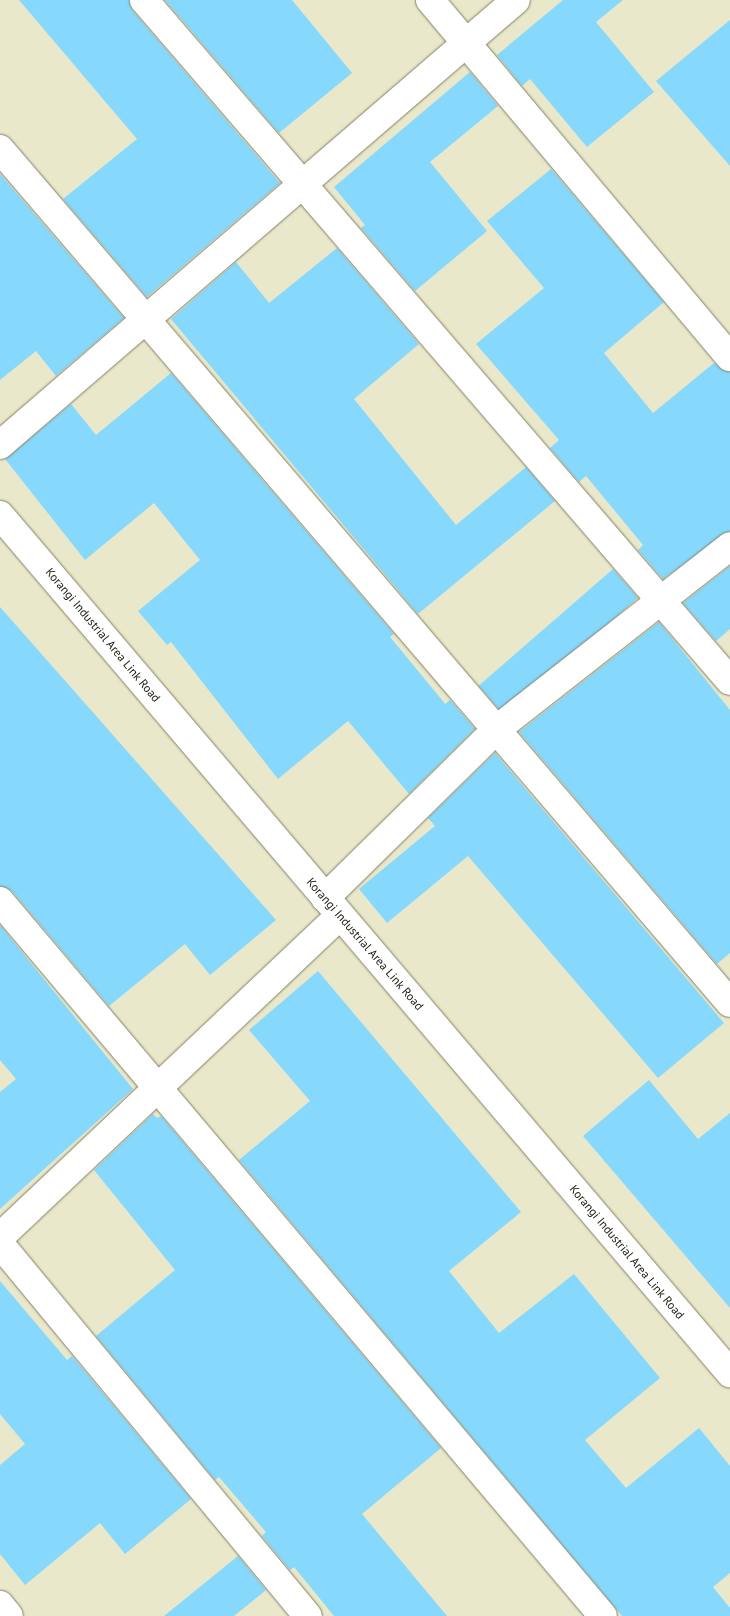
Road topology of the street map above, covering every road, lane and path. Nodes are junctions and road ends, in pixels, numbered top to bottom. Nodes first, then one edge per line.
1 (144, 0) edge
2 (430, 0) edge
3 (516, 0) edge
4 (466, 43) junction
5 (0, 149) edge
6 (302, 185) junction
7 (146, 323) junction
8 (730, 357) edge
9 (0, 445) edge
10 (0, 515) edge
11 (730, 546) edge
12 (662, 602) junction
13 (730, 681) edge
14 (497, 729) junction
15 (0, 901) edge
16 (332, 907) junction
17 (730, 1003) edge
18 (160, 1086) junction
19 (0, 1237) edge
20 (0, 1244) edge
21 (730, 1373) edge
22 (0, 1605) edge
23 (9, 1616) edge
24 (308, 1616) edge
25 (603, 1616) edge

1 - 6 street
2 - 4 street
3 - 4 street
4 - 6 street
4 - 8 street
5 - 7 street
6 - 7 street
6 - 12 street
7 - 9 street
7 - 14 street
10 - 16 street, Korangi Industrial Area Link Road
11 - 12 street
12 - 13 street
12 - 14 street
14 - 16 street
14 - 17 street
15 - 18 street
16 - 18 street
16 - 21 street, Korangi Industrial Area Link Road
18 - 19 street
18 - 25 street
20 - 24 street
22 - 23 street

